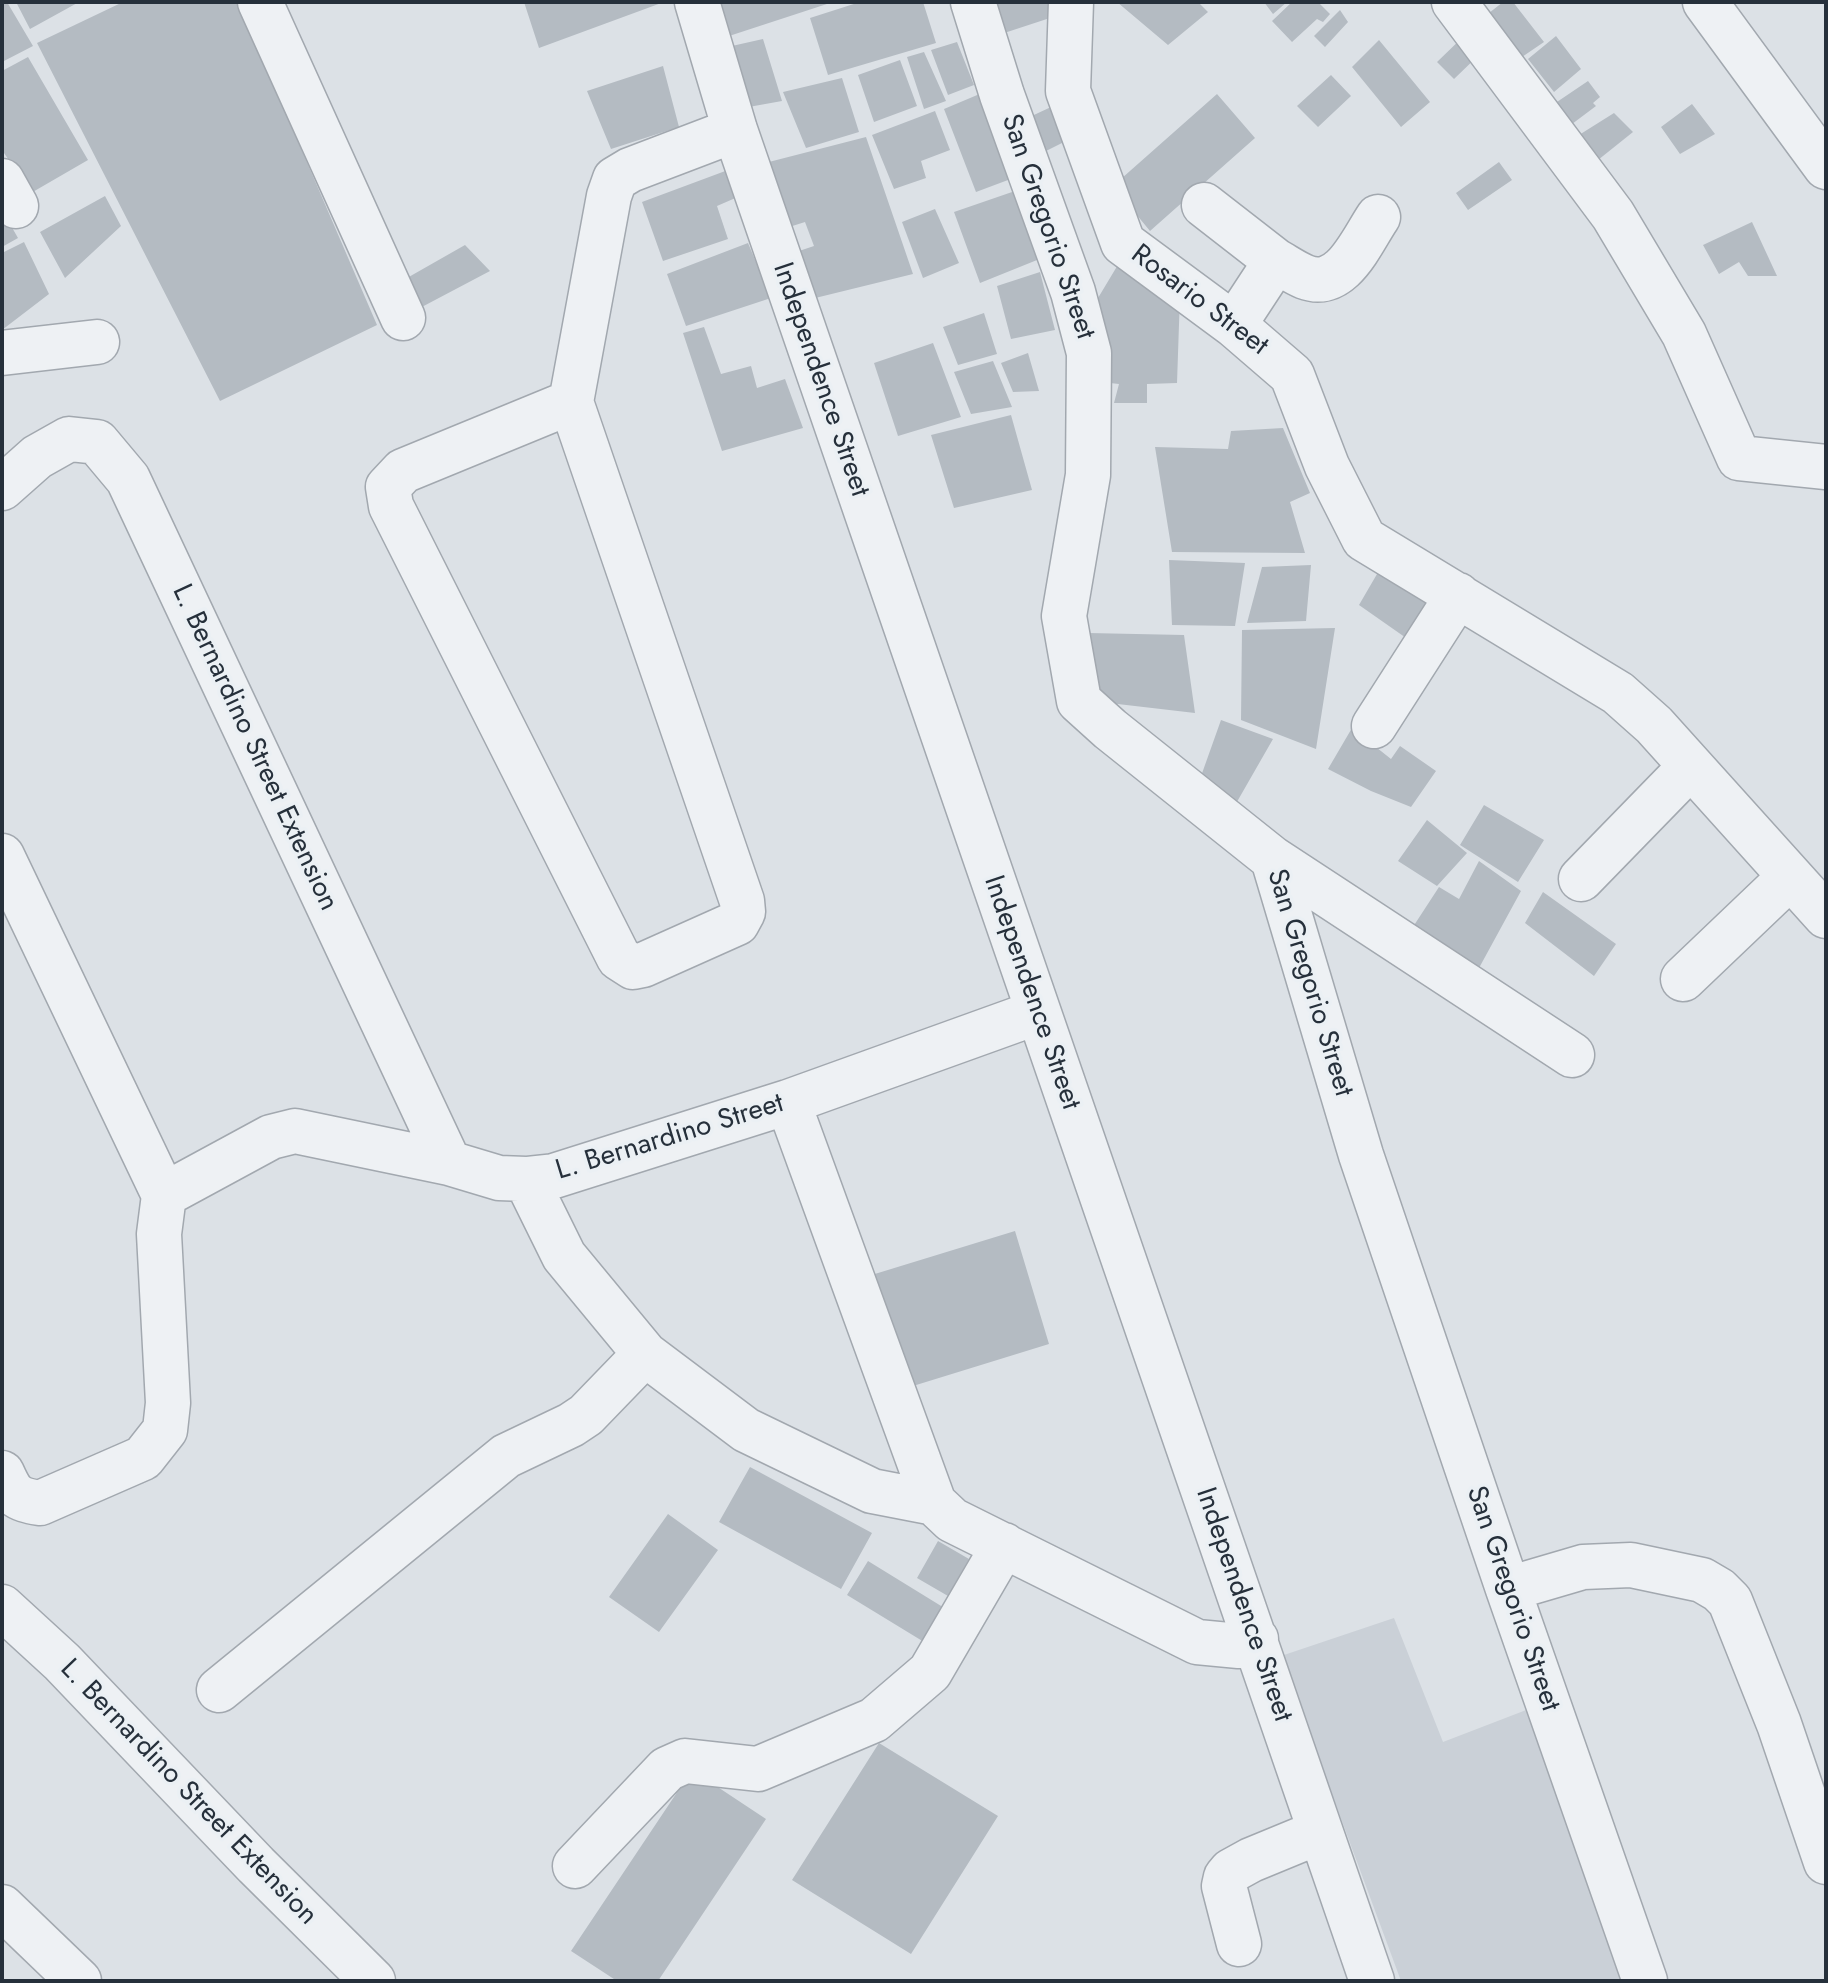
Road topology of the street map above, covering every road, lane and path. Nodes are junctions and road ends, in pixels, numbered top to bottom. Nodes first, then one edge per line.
1 (260, 2) edge
2 (697, 2) edge
3 (973, 2) edge
4 (1071, 2) edge
5 (1454, 2) edge
6 (1705, 2) edge
7 (735, 130) junction
8 (1826, 167) edge
9 (1204, 205) dead end
10 (1378, 217) dead end
11 (1276, 261) junction
12 (403, 318) dead end
13 (1234, 325) junction
14 (97, 342) dead end
15 (2, 353) edge
16 (571, 402) junction
17 (1826, 467) edge
18 (2, 488) edge
19 (1458, 595) junction
20 (1374, 726) dead end
21 (1691, 766) junction
22 (2, 856) edge
23 (1273, 859) junction
24 (1790, 877) junction
25 (1581, 879) dead end
26 (1826, 916) edge
27 (1683, 979) dead end
28 (1038, 1012) junction
29 (1572, 1055) dead end
30 (788, 1102) junction
31 (449, 1163) junction
32 (526, 1179) junction
33 (164, 1195) junction
34 (645, 1354) junction
35 (2, 1473) edge
36 (920, 1501) junction
37 (1004, 1545) junction
38 (1508, 1589) junction
39 (2, 1607) edge
40 (1256, 1639) junction
41 (219, 1690) dead end
42 (1319, 1832) junction
43 (1826, 1862) edge
44 (575, 1866) dead end
45 (2, 1907) edge
46 (1239, 1944) dead end
47 (79, 1981) edge
48 (373, 1981) edge
49 (1372, 1981) edge
50 (1645, 1981) edge

1 - 12 street
2 - 7 street, Independence Street
3 - 23 street, San Gregorio Street
4 - 13 street, Rosario Street
5 - 17 street
6 - 8 street
7 - 16 street
7 - 28 street, Independence Street
9 - 11 street
10 - 11 street
11 - 13 street
13 - 19 street, Rosario Street
14 - 15 street
16 - 16 street
18 - 31 street, L. Bernardino Street Extension
19 - 20 street
19 - 21 street
21 - 24 street
21 - 25 street
22 - 33 street
23 - 29 street
23 - 38 street, San Gregorio Street
24 - 26 street
24 - 27 street
28 - 30 street, L. Bernardino Street
28 - 40 street, Independence Street
30 - 32 street, L. Bernardino Street
30 - 36 street
31 - 32 street, L. Bernardino Street
31 - 33 street, L. Bernardino Street
32 - 34 street
33 - 35 street
34 - 36 street
34 - 41 street
36 - 37 street
37 - 40 street
37 - 44 street
38 - 43 street
38 - 50 street, San Gregorio Street
39 - 48 street, L. Bernardino Street Extension
40 - 42 street, Independence Street
42 - 46 street
42 - 49 street, Independence Street
45 - 47 street

